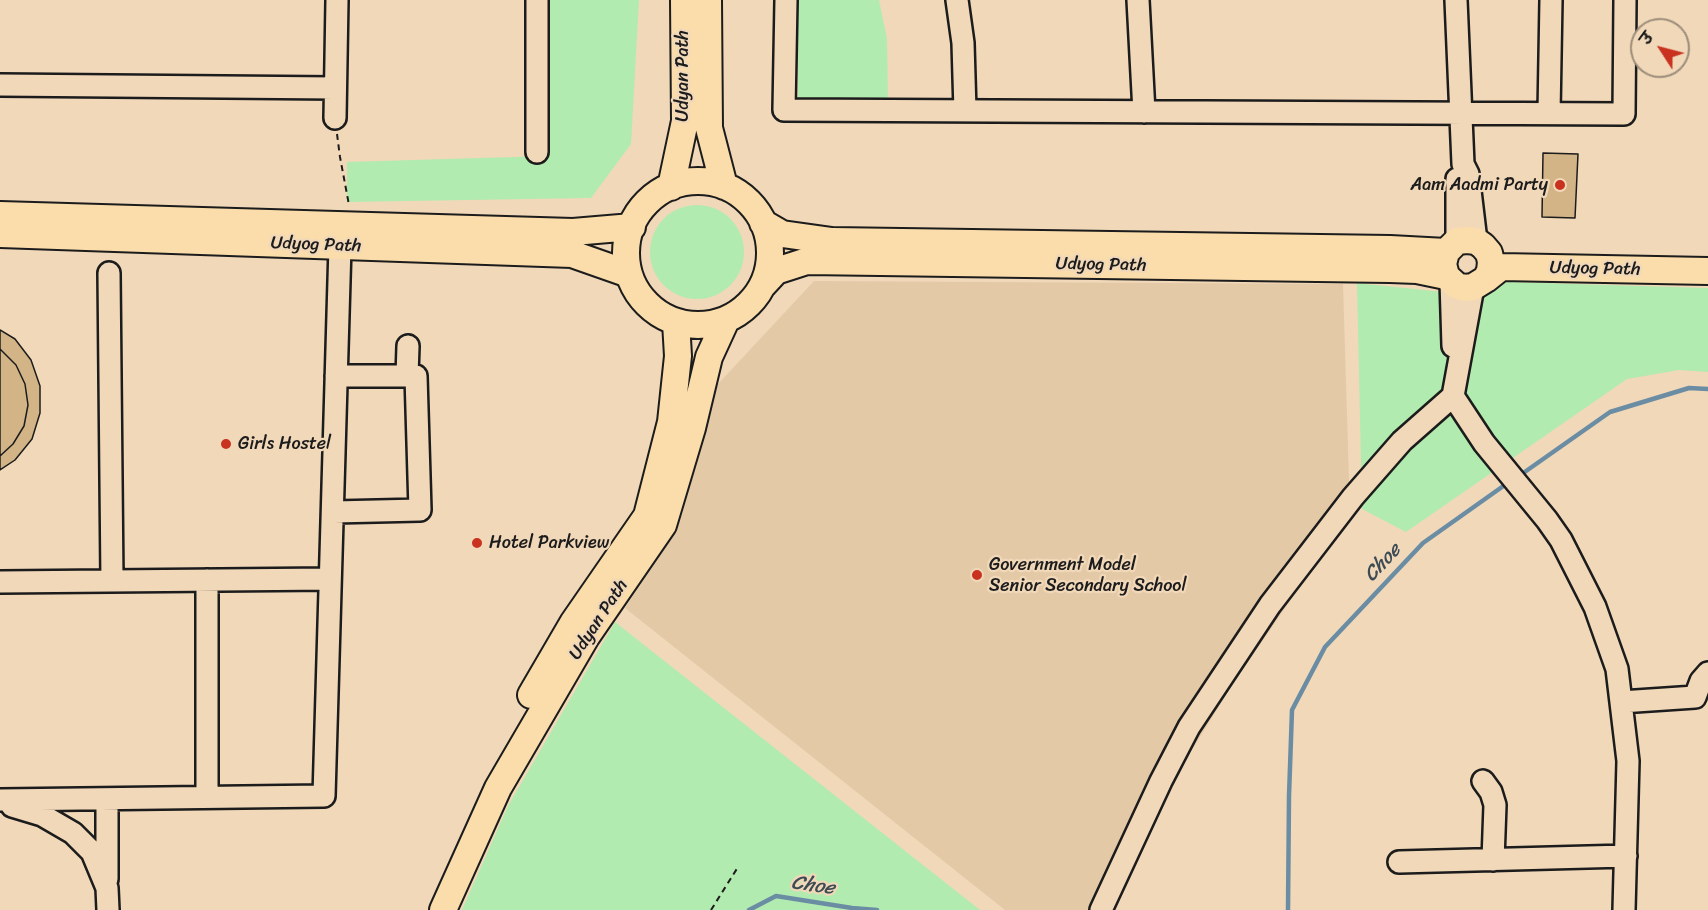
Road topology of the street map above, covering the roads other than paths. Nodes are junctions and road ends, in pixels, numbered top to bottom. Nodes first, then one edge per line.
1 (337, 0) edge
2 (537, 0) edge
3 (684, 0) edge
4 (708, 0) edge
5 (786, 0) edge
6 (957, 0) edge
7 (1138, 0) edge
8 (1456, 0) edge
9 (1551, 0) edge
10 (1625, 0) edge
11 (0, 85) edge
12 (335, 88) junction
13 (965, 111) junction
14 (1144, 112) junction
15 (1549, 113) junction
16 (1462, 114) junction
17 (335, 118) road end
18 (537, 152) dead end
19 (724, 186) junction
20 (672, 187) junction
21 (0, 215) edge
22 (764, 223) junction
23 (632, 227) junction
24 (0, 234) edge
25 (347, 236) junction
26 (1708, 255) edge
27 (1465, 263) junction
28 (1708, 272) edge
29 (109, 273) dead end
30 (629, 274) junction
31 (763, 285) junction
32 (726, 320) junction
33 (676, 322) junction
34 (408, 346) dead end
35 (336, 376) junction
36 (407, 376) junction
37 (1454, 389) junction
38 (333, 512) junction
39 (330, 579) junction
40 (207, 580) junction
41 (112, 581) junction
42 (0, 582) edge
43 (1708, 673) edge
44 (1621, 702) junction
45 (1483, 781) dead end
46 (207, 797) junction
47 (107, 799) junction
48 (0, 801) edge
49 (1626, 856) junction
50 (1493, 860) junction
51 (1399, 862) dead end
52 (107, 888) junction
53 (108, 910) edge
54 (424, 910) edge
55 (443, 910) edge
56 (1101, 910) edge
57 (1624, 910) edge

1 - 12 street
2 - 18 street
3 - 20 main road, Udyan Path
4 - 19 main road, Udyan Path
5 - 13 street
6 - 13 street
7 - 14 street
8 - 16 street
9 - 15 street
10 - 15 street
11 - 12 street
12 - 17 street
13 - 14 street
14 - 16 street
15 - 16 street
16 - 27 street
19 - 20 main road
19 - 22 main road
20 - 23 main road
21 - 25 main road, Udyog Path
22 - 27 main road, Udyog Path
22 - 31 main road
23 - 25 main road, Udyog Path
23 - 30 main road
24 - 25 main road, Udyog Path
25 - 30 main road, Udyog Path
25 - 35 street
26 - 27 main road, Udyog Path
27 - 28 main road, Udyog Path
27 - 31 main road, Udyog Path
27 - 37 street
29 - 41 street
30 - 33 main road
31 - 32 main road
32 - 33 main road
32 - 55 main road, Udyan Path
33 - 54 main road, Udyan Path
34 - 36 street
35 - 36 street
35 - 38 street
36 - 38 street
37 - 44 street
37 - 56 street
38 - 39 street
39 - 40 street
39 - 46 street
40 - 41 street
40 - 46 street
41 - 42 street
43 - 44 street
44 - 49 street
45 - 50 street
46 - 47 street
47 - 48 street
47 - 52 street
48 - 52 street
49 - 50 street
49 - 57 street
50 - 51 street
52 - 53 street

